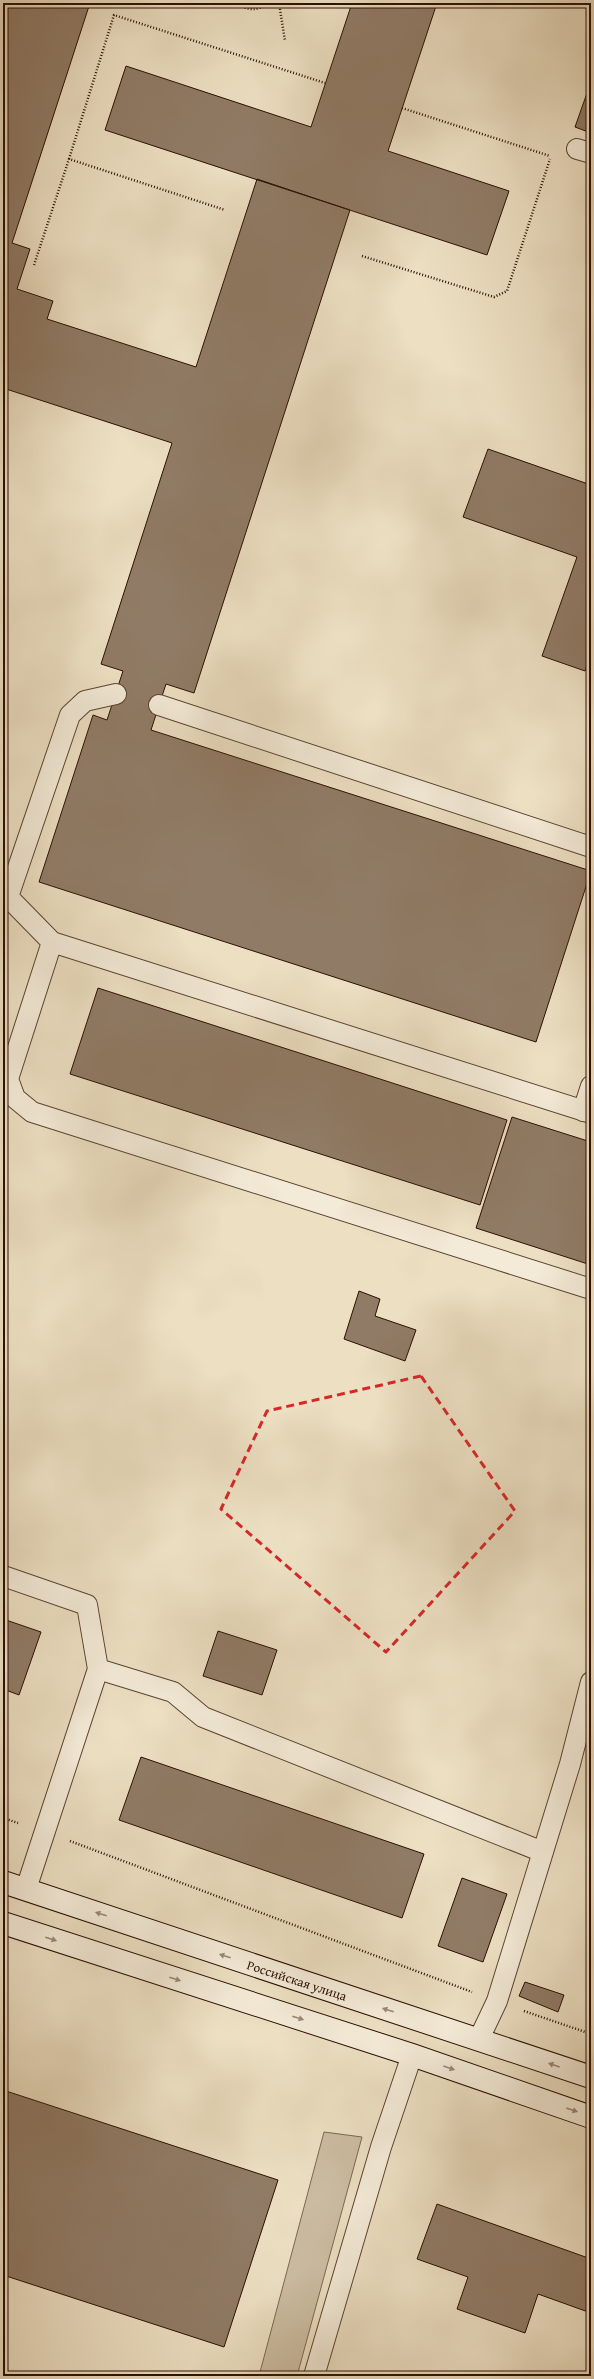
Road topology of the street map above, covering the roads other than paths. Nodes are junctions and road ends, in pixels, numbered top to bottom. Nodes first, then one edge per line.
1 (116, 694) dead end
2 (159, 705) dead end
3 (591, 847) edge
4 (52, 942) junction
5 (591, 1086) edge
6 (587, 1112) edge
7 (591, 1289) edge
8 (3, 1576) edge
9 (98, 1669) junction
10 (591, 1682) edge
11 (544, 1852) junction
12 (3, 1882) edge
13 (26, 1889) junction
14 (3, 1922) edge
15 (479, 2039) junction
16 (412, 2055) junction
17 (591, 2077) edge
18 (591, 2117) edge
19 (314, 2376) edge

1 - 4 lane
2 - 3 lane
4 - 6 lane
4 - 7 lane
5 - 6 lane
8 - 9 lane
9 - 11 lane
9 - 13 lane
10 - 11 lane
11 - 15 lane
12 - 13 main road, Российская улица
15 -> 13 main road, Российская улица
14 -> 16 main road
17 -> 15 main road, Российская улица
16 -> 18 main road
16 - 19 lane

